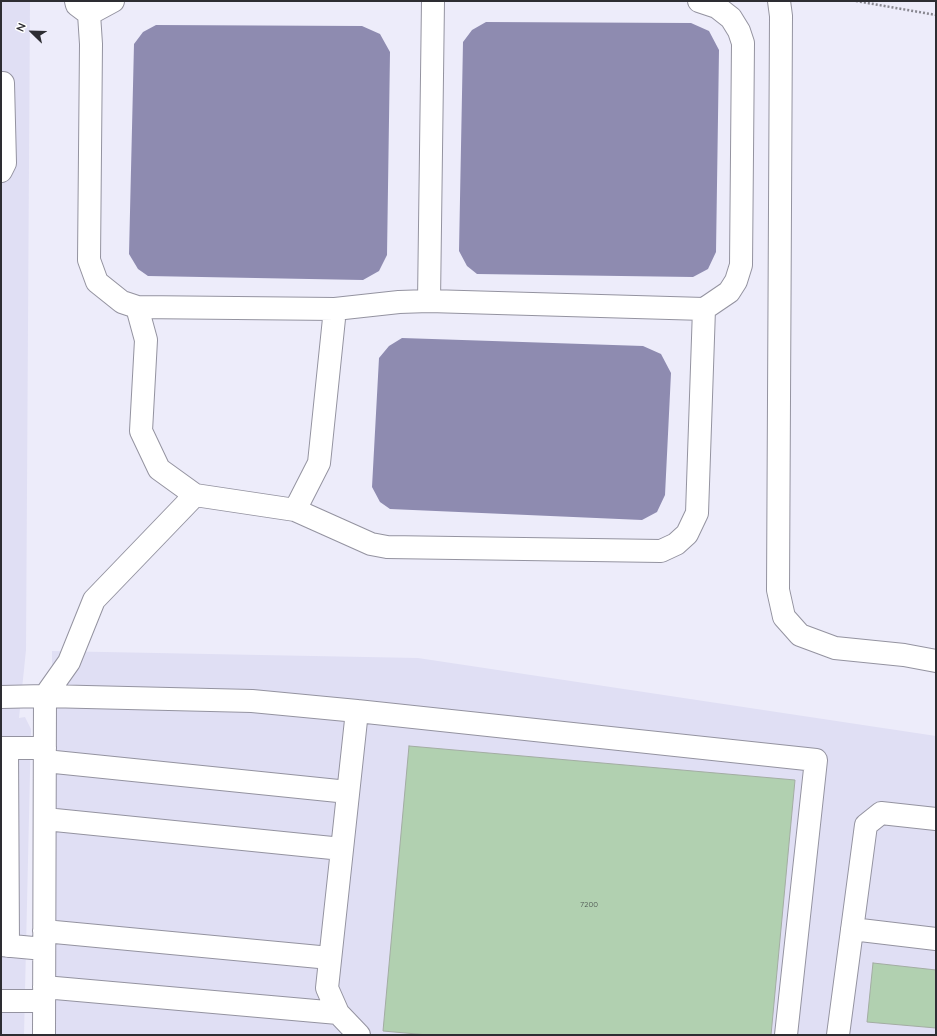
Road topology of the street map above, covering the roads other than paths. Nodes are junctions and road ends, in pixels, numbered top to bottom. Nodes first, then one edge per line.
1 (113, 1) edge
2 (433, 1) edge
3 (700, 1) edge
4 (779, 1) edge
5 (82, 7) edge
6 (1, 83) edge
7 (1, 171) edge
8 (430, 301) junction
9 (137, 307) junction
10 (335, 309) junction
11 (704, 309) junction
12 (195, 495) junction
13 (295, 510) junction
14 (936, 661) edge
15 (1, 696) edge
16 (45, 696) junction
17 (357, 711) junction
18 (4, 748) edge
19 (45, 754) junction
20 (348, 792) junction
21 (45, 819) junction
22 (936, 819) edge
23 (342, 849) junction
24 (852, 929) junction
25 (936, 939) edge
26 (44, 940) junction
27 (4, 946) edge
28 (330, 958) junction
29 (44, 994) junction
30 (1, 1001) edge
31 (338, 1012) junction
32 (44, 1035) edge
33 (359, 1035) edge
34 (786, 1035) edge
35 (838, 1035) edge

1 - 5 lane
2 - 8 lane
3 - 11 lane
4 - 14 lane
5 - 9 lane
6 - 7 lane
8 - 10 lane
8 - 11 lane
9 - 10 lane
9 - 12 lane
10 - 13 lane
11 - 13 lane
12 - 13 lane
12 - 16 lane
15 - 16 lane
16 - 17 lane
16 - 19 lane
17 - 20 lane
17 - 34 lane
18 - 19 lane
18 - 27 lane
19 - 20 lane
19 - 21 lane
20 - 23 lane
21 - 23 lane
21 - 26 lane
22 - 24 lane
23 - 28 lane
24 - 25 lane
24 - 35 lane
26 - 27 lane
26 - 28 lane
26 - 29 lane
28 - 31 lane
29 - 30 lane
29 - 31 lane
29 - 32 lane
31 - 33 lane

